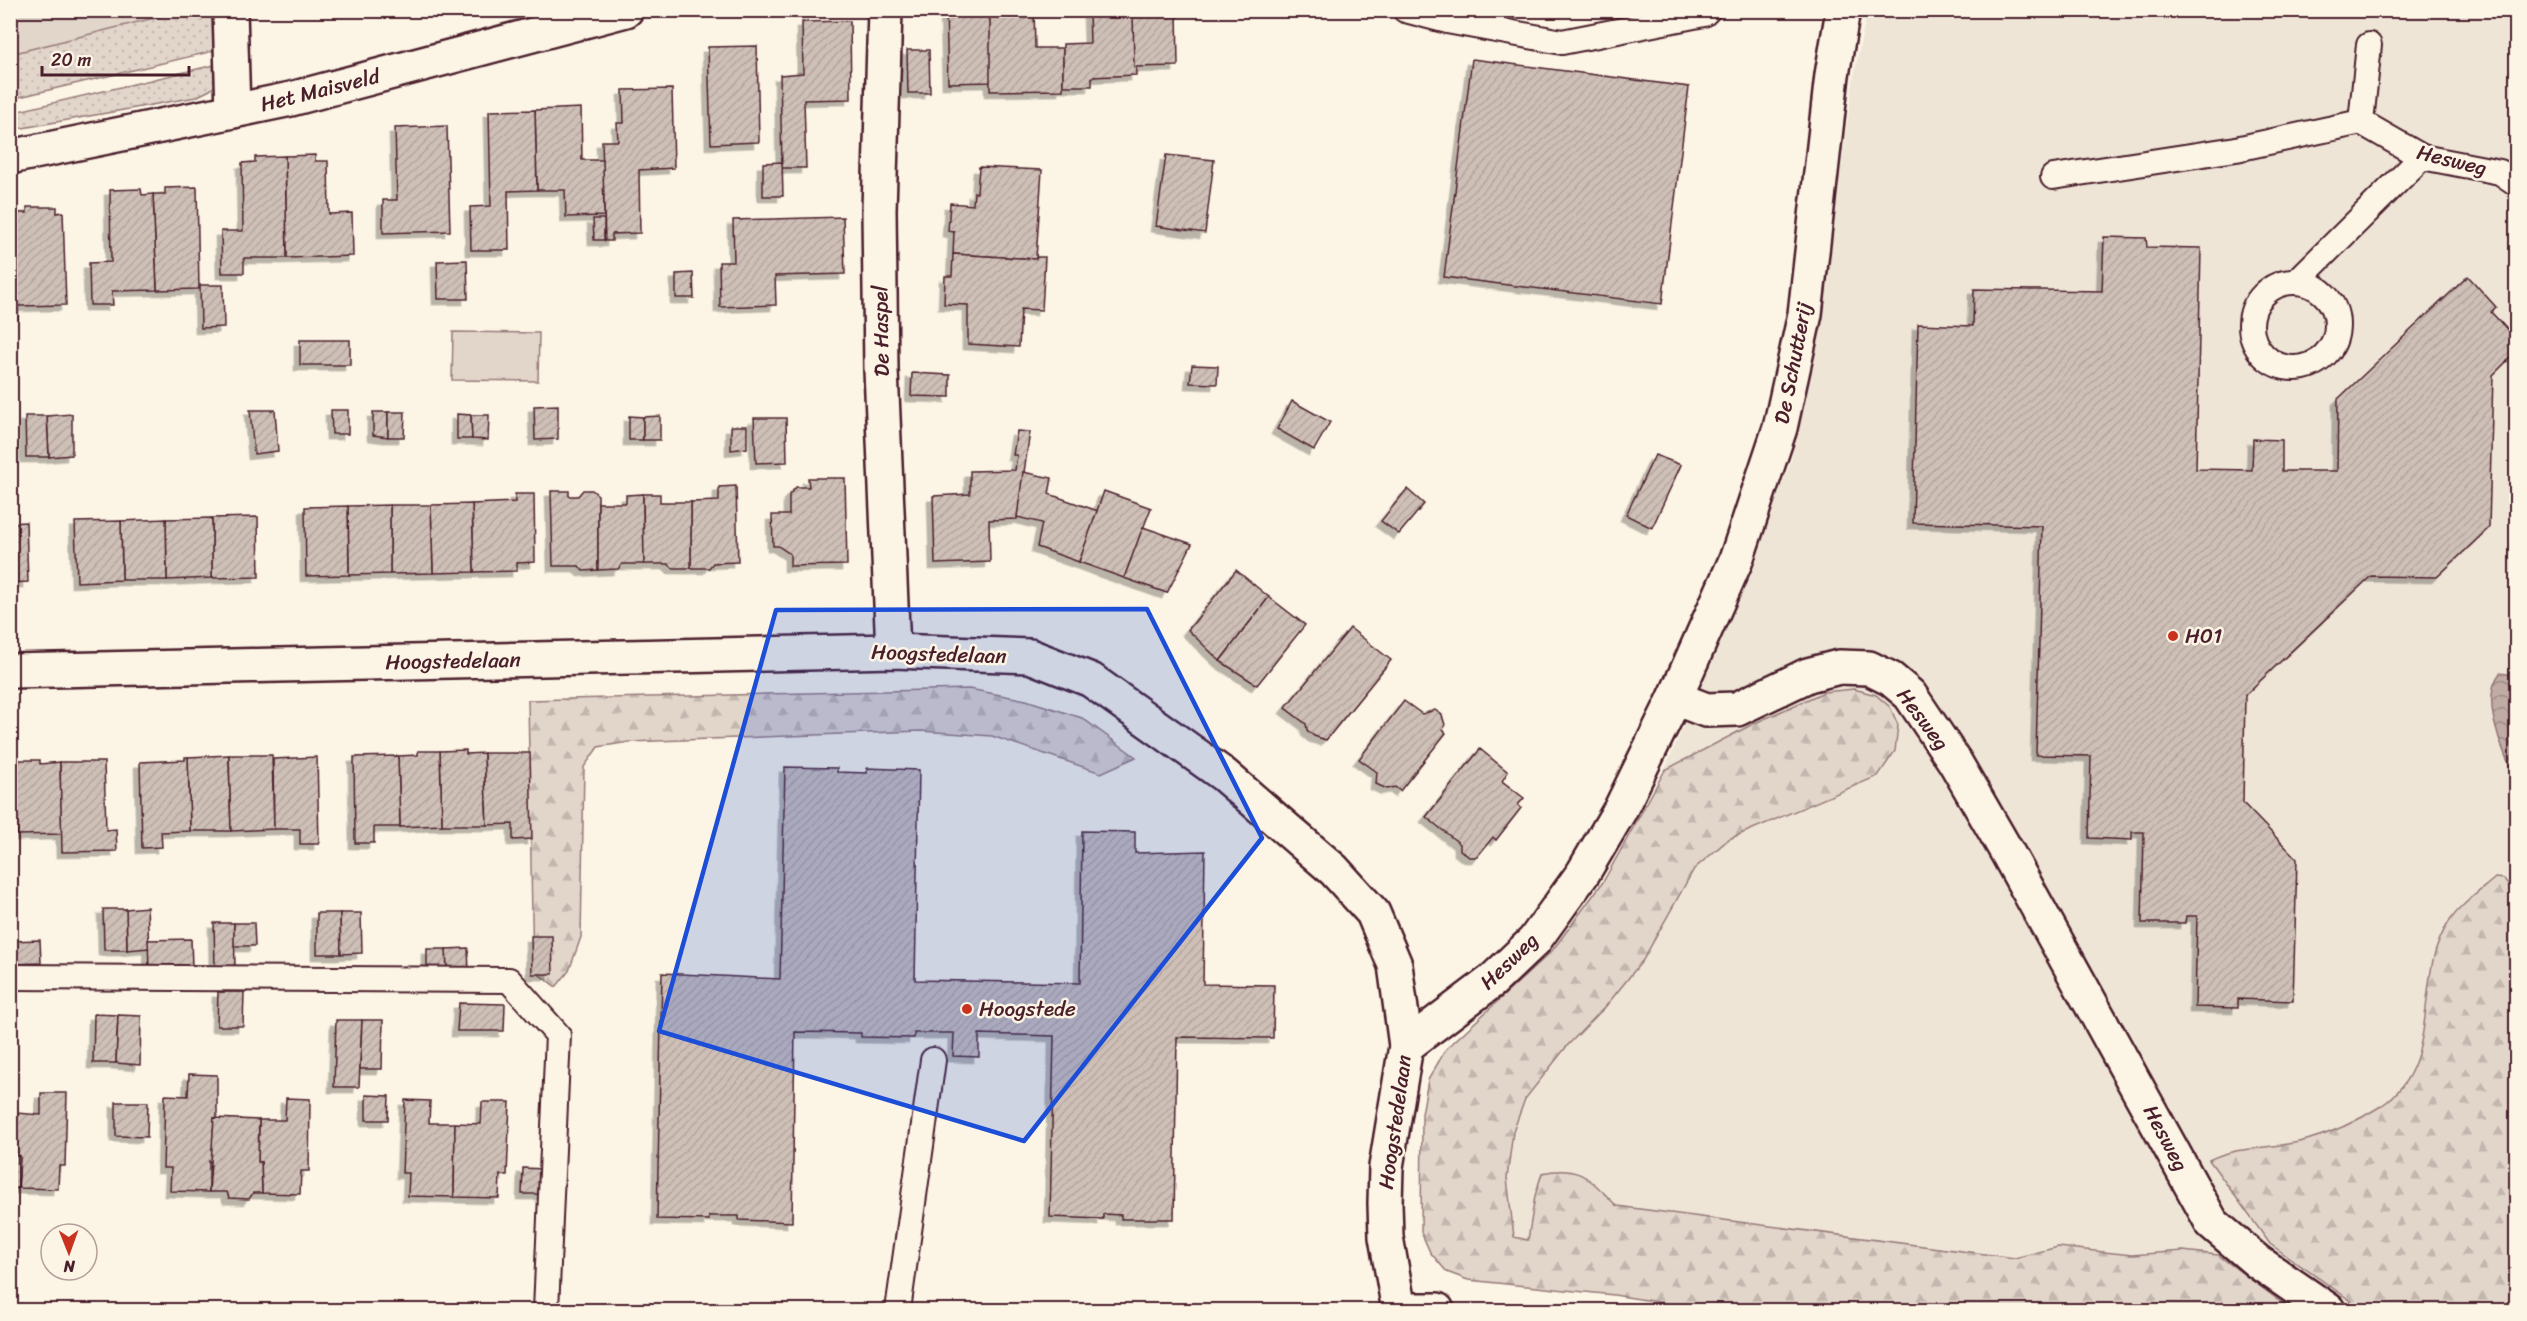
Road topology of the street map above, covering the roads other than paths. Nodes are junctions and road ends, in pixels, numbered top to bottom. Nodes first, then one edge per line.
1 (230, 10) edge
2 (626, 10) edge
3 (885, 10) edge
4 (1405, 10) edge
5 (1708, 10) edge
6 (1844, 10) edge
7 (2369, 45) dead end
8 (232, 111) junction
9 (2361, 122) junction
10 (2422, 156) junction
11 (10, 157) edge
12 (2054, 177) dead end
13 (2517, 183) edge
14 (2297, 281) dead end
15 (893, 651) junction
16 (10, 671) edge
17 (1675, 698) junction
18 (10, 977) edge
19 (1406, 1046) junction
20 (933, 1060) dead end
21 (546, 1311) edge
22 (898, 1311) edge
23 (1399, 1311) edge
24 (1415, 1311) edge
25 (1437, 1311) edge
26 (2328, 1311) edge

1 - 8 street
2 - 8 street, Het Maisveld
3 - 15 street, De Haspel
4 - 5 lane
6 - 17 street, De Schutterij
7 - 9 lane
8 - 11 street, Het Maisveld
9 - 10 lane, Hesweg
9 - 12 lane
10 - 13 lane, Hesweg
10 - 14 lane
15 - 16 street, Hoogstedelaan
15 - 19 street, Hoogstedelaan
17 - 19 street, Hesweg
17 - 26 street, Hesweg
18 - 21 lane
19 - 23 street, Hoogstedelaan
20 - 22 lane
24 - 25 street

